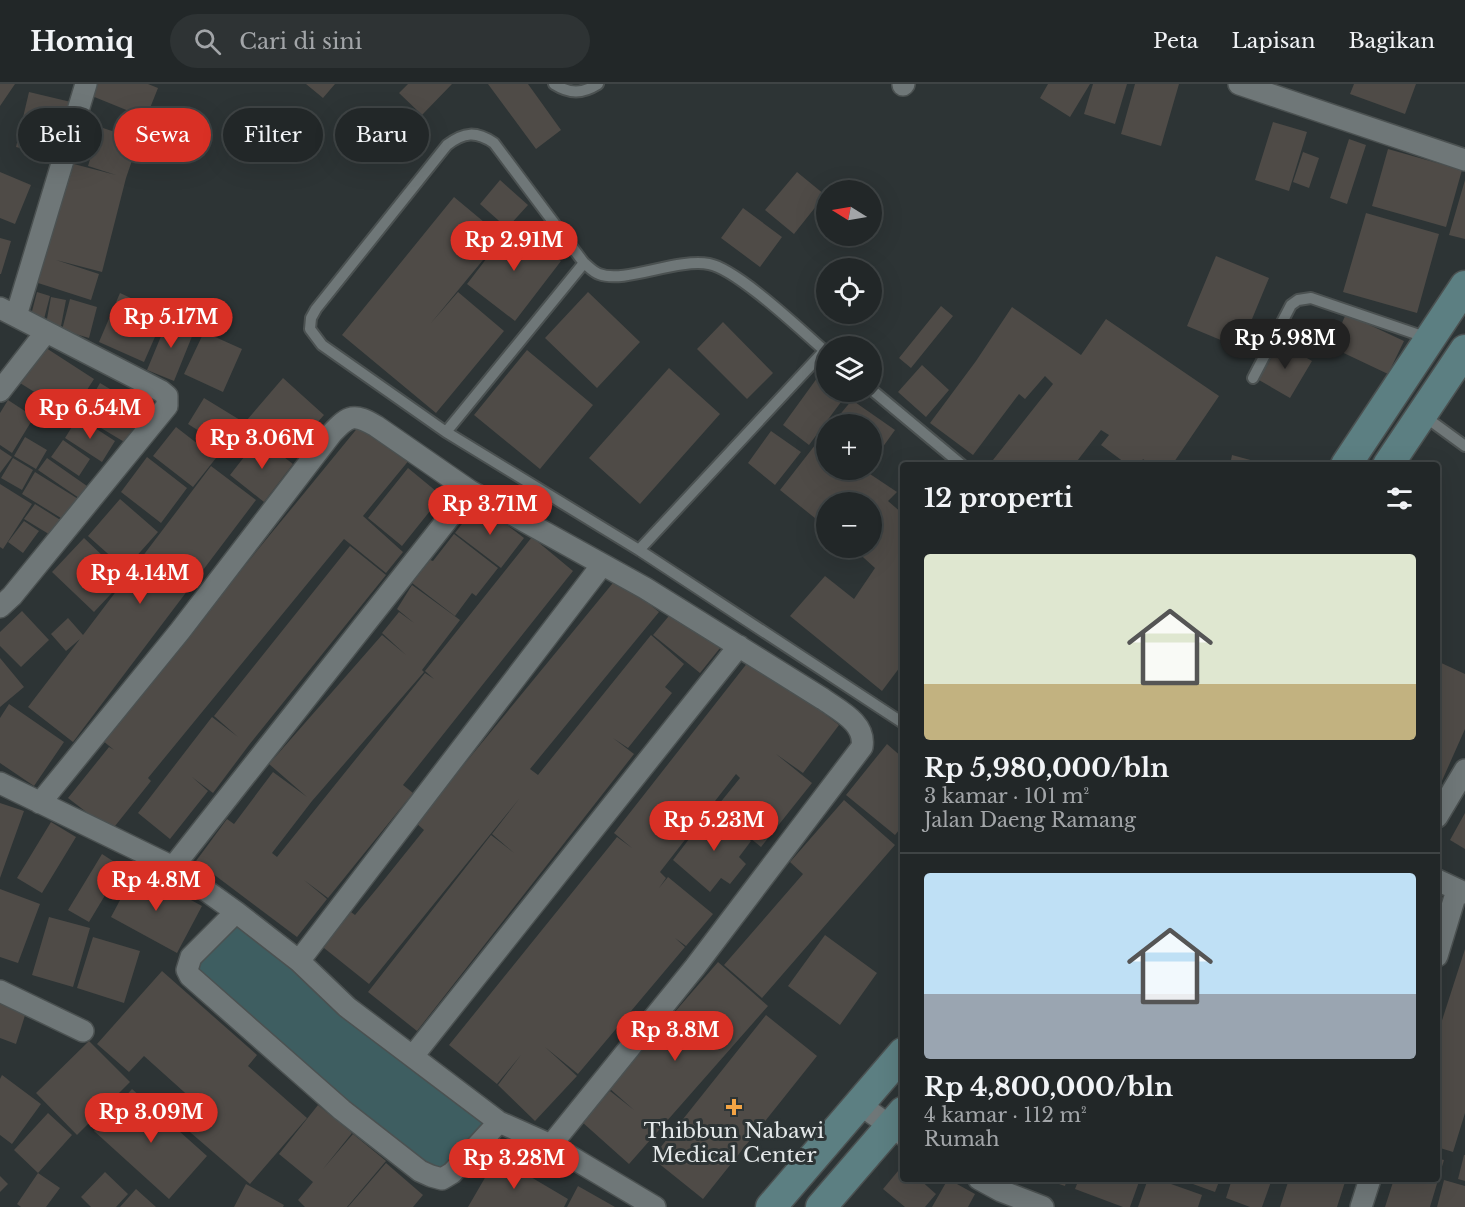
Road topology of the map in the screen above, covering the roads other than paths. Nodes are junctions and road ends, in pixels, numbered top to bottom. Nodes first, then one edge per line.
1 (86, 84) edge
2 (554, 84) edge
3 (597, 84) edge
4 (1239, 84) edge
5 (1465, 160) edge
6 (584, 263) junction
7 (1465, 286) edge
8 (8, 312) edge
9 (46, 332) junction
10 (1430, 339) junction
11 (816, 343) edge
12 (1465, 350) edge
13 (816, 362) edge
14 (1253, 378) dead end
15 (0, 391) edge
16 (1392, 395) junction
17 (882, 398) edge
18 (1421, 415) junction
19 (446, 432) junction
20 (1465, 446) edge
21 (958, 462) edge
22 (1348, 462) edge
23 (1390, 462) edge
24 (470, 491) junction
25 (639, 550) junction
26 (602, 565) junction
27 (0, 607) edge
28 (739, 646) junction
29 (900, 721) edge
30 (1465, 770) edge
31 (0, 783) edge
32 (40, 803) junction
33 (1440, 812) edge
34 (172, 867) junction
35 (1440, 881) edge
36 (1461, 891) edge
37 (236, 912) junction
38 (1440, 948) edge
39 (298, 961) junction
40 (0, 991) edge
41 (83, 1031) dead end
42 (413, 1056) junction
43 (900, 1057) edge
44 (860, 1104) junction
45 (499, 1122) junction
46 (899, 1125) edge
47 (551, 1145) junction
48 (1369, 1182) edge
49 (1006, 1185) edge
50 (656, 1207) edge
51 (771, 1207) edge
52 (821, 1207) edge
53 (1043, 1207) edge
54 (1361, 1207) edge

1 - 8 street
2 - 3 lane
4 - 5 street
6 - 11 lane
6 - 19 lane
6 - 19 lane
7 - 10 main road
8 - 9 street
9 - 15 street
9 - 27 street
10 - 14 lane
10 - 16 main road
12 - 18 main road
13 - 25 lane
16 - 18 main road
16 - 22 main road
17 - 21 lane
18 - 20 lane
18 - 23 main road
19 - 25 lane
24 - 26 street
24 - 32 street
24 - 34 street
25 - 29 lane
26 - 28 street
26 - 39 street
28 - 42 street
28 - 47 street
30 - 33 street
31 - 32 street
32 - 34 street
34 - 37 street
35 - 36 street
36 - 38 street
37 - 39 street
37 - 45 street
39 - 42 street
40 - 41 street
42 - 45 street
43 - 44 main road
44 - 46 street
44 - 51 main road
45 - 47 street
46 - 52 main road
47 - 50 street
48 - 54 street
49 - 53 street

